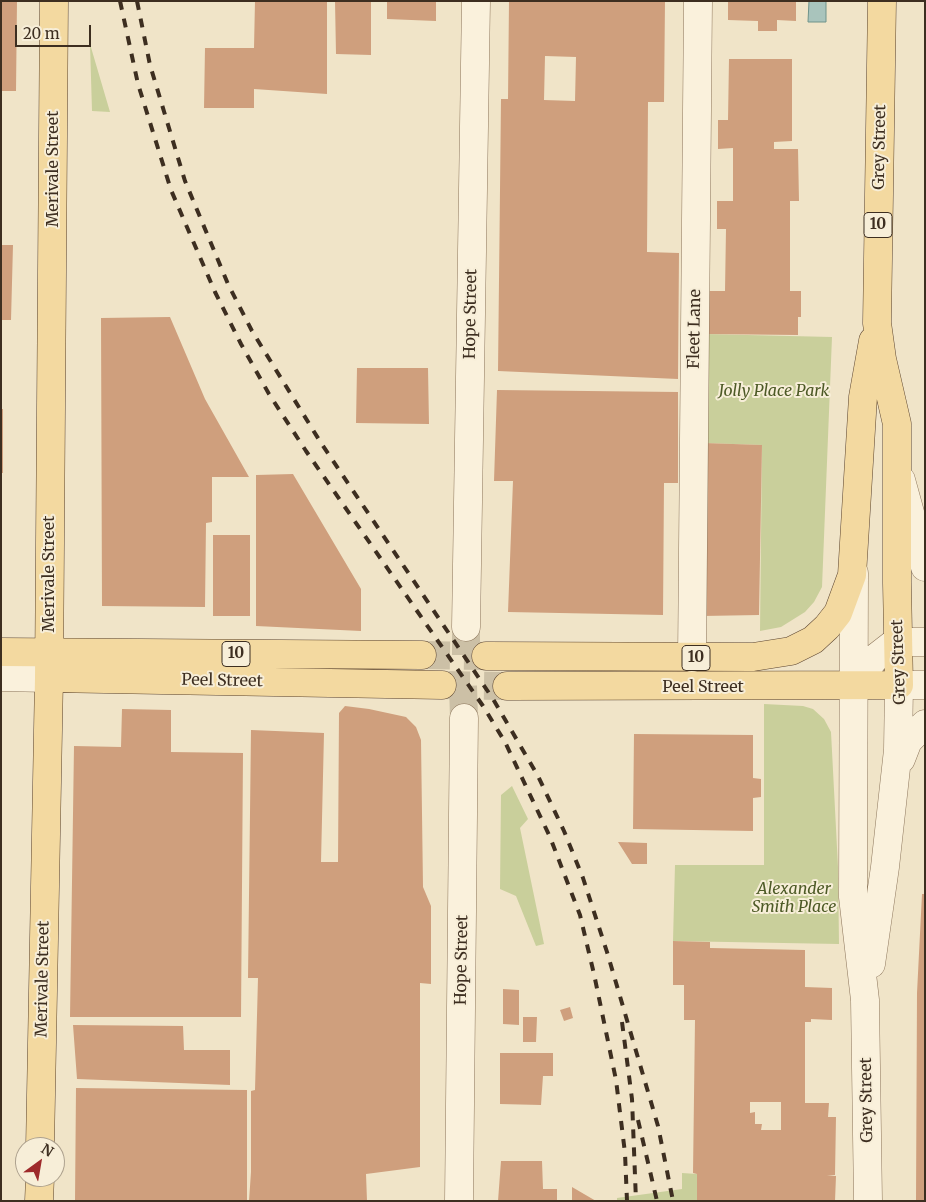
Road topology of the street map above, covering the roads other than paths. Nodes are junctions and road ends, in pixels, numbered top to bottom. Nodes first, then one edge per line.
1 (54, 1) edge
2 (476, 1) edge
3 (698, 1) edge
4 (882, 1) edge
5 (877, 323) junction
6 (897, 469) junction
7 (854, 563) junction
8 (925, 566) edge
9 (466, 627) tunnel mouth
10 (898, 642) junction
11 (925, 642) edge
12 (1, 652) edge
13 (422, 655) tunnel mouth
14 (486, 656) tunnel mouth
15 (692, 658) junction
16 (49, 665) junction
17 (1, 677) edge
18 (912, 685) edge
19 (442, 686) tunnel mouth
20 (507, 686) tunnel mouth
21 (854, 686) junction
22 (464, 718) tunnel mouth
23 (925, 724) edge
24 (896, 770) junction
25 (865, 1000) junction
26 (40, 1137) edge
27 (40, 1187) edge
28 (39, 1201) edge
29 (459, 1201) edge
30 (868, 1201) edge

1 - 16 main road, Merivale Street
2 - 9 street, Hope Street
3 - 15 street, Fleet Lane
4 - 5 main road, Grey Street / 10
5 - 6 main road, Grey Street / 10
5 - 7 main road, Grey Street / 10
6 - 8 street
6 - 10 main road, Grey Street / 10
7 - 15 main road, Peel Street / 10
7 - 21 street, Grey Street
10 - 11 street
10 - 18 main road, Grey Street / 10
10 - 21 street
12 - 16 main road, Peel Street / 10
13 - 16 main road, Peel Street / 10
14 - 15 main road, Peel Street / 10
16 - 17 street, Peel Street
16 - 19 main road, Peel Street / 10
16 - 26 main road, Merivale Street
18 - 21 main road, Peel Street / 10
18 - 24 street, Grey Street
20 - 21 main road, Peel Street / 10
21 - 25 street, Grey Street
22 - 29 street, Hope Street
23 - 24 street
24 - 25 street, Grey Street
25 - 30 street, Grey Street
27 - 28 main road

